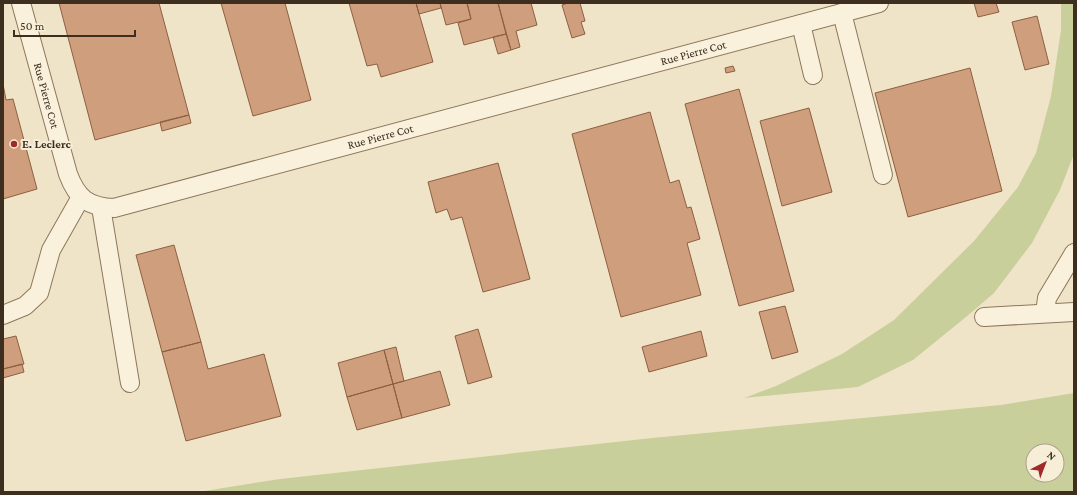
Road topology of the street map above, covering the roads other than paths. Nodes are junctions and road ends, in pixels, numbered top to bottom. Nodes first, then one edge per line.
1 (21, 3) edge
2 (879, 3) edge
3 (842, 13) junction
4 (801, 24) junction
5 (813, 75) dead end
6 (883, 175) dead end
7 (81, 197) junction
8 (101, 208) junction
9 (1074, 253) edge
10 (1074, 312) edge
11 (1045, 313) junction
12 (3, 315) edge
13 (984, 317) dead end
14 (130, 384) dead end

1 - 7 street, Rue Pierre Cot
2 - 3 street, Rue Pierre Cot
3 - 4 street, Rue Pierre Cot
3 - 6 street
4 - 5 street
4 - 8 street, Rue Pierre Cot
7 - 8 street, Rue Pierre Cot
7 - 12 street
8 - 14 street
9 - 11 street
10 - 11 street
11 - 13 street

